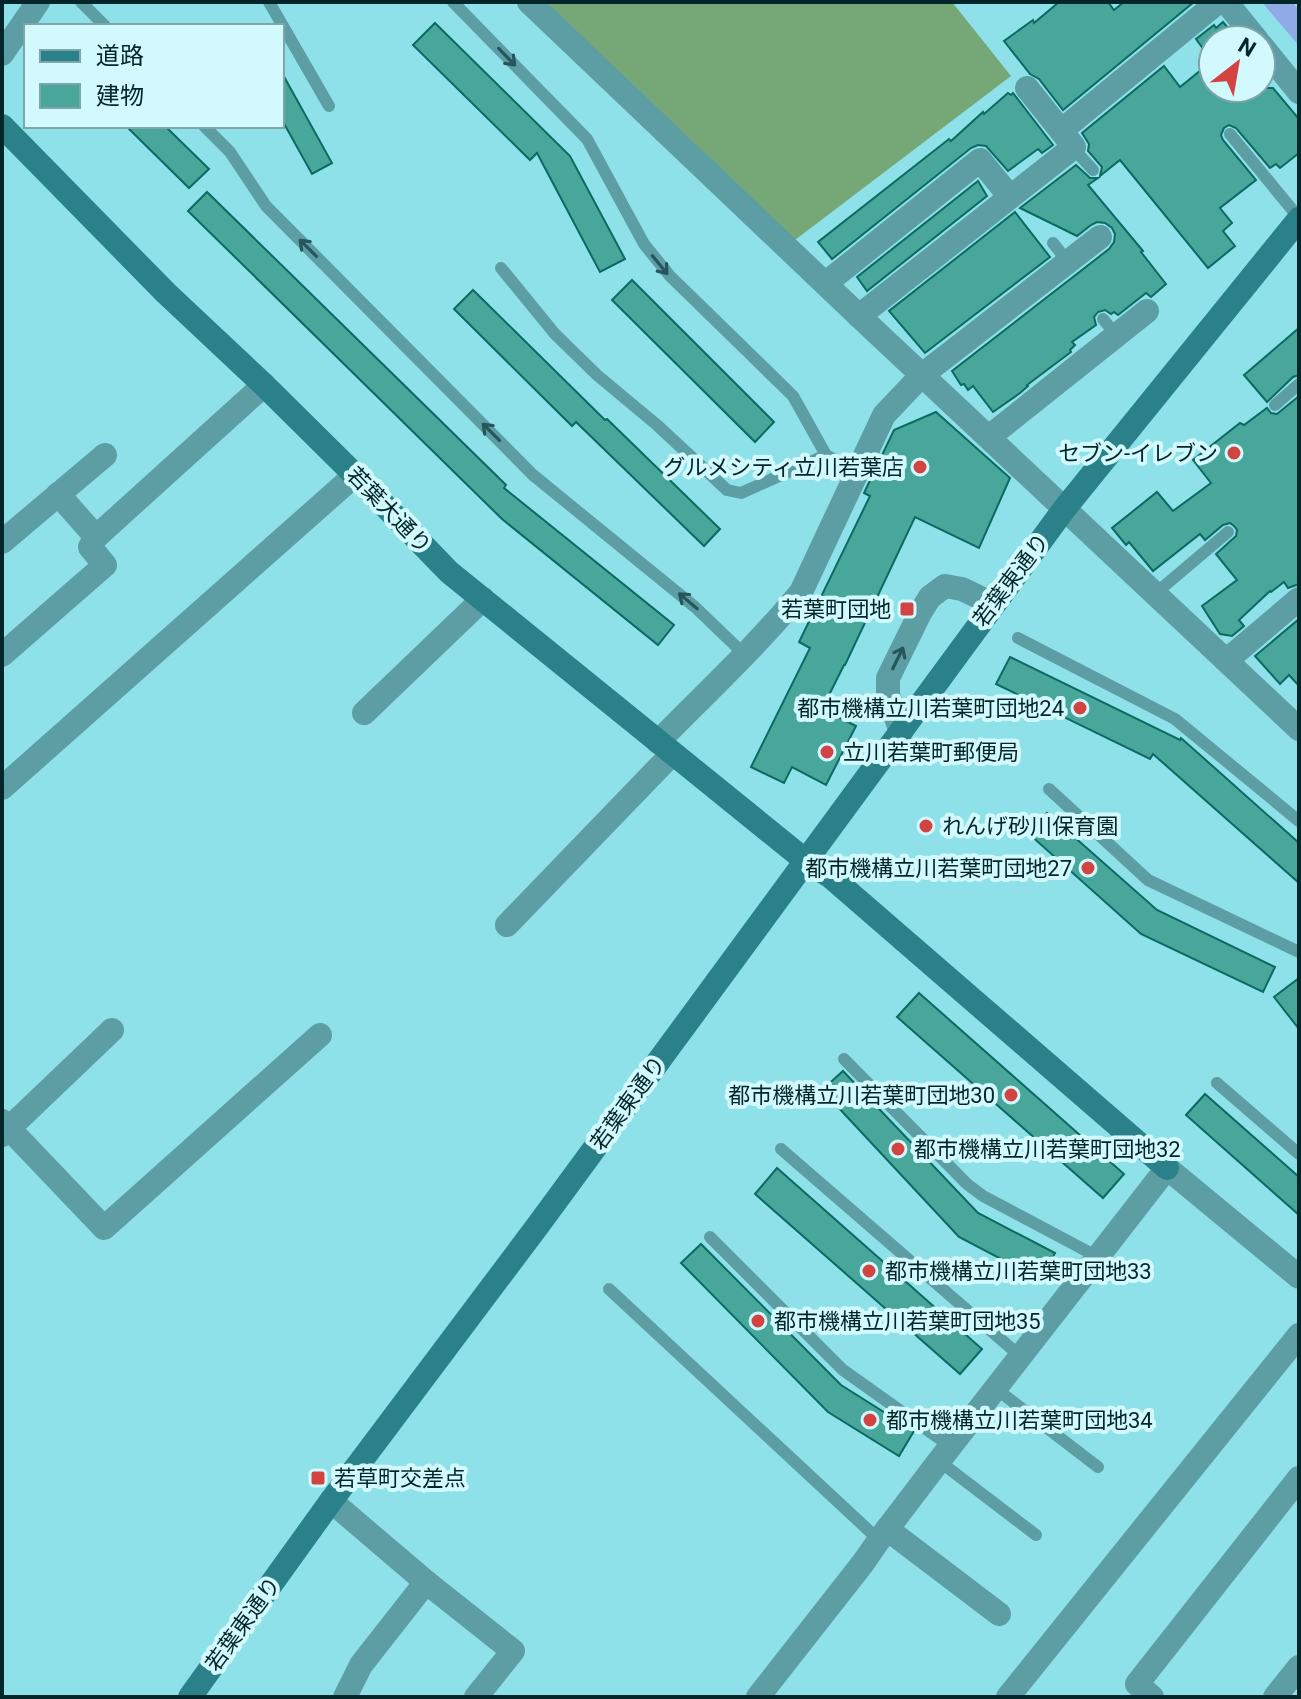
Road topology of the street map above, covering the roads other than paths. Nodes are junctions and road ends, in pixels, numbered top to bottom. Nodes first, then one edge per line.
1 (38, 2) edge
2 (81, 2) edge
3 (269, 2) edge
4 (453, 2) edge
5 (529, 2) edge
6 (1218, 2) edge
7 (1226, 2) edge
8 (103, 24) edge
9 (282, 24) edge
10 (1244, 24) edge
11 (284, 28) edge
12 (2, 54) edge
13 (1277, 65) edge
14 (1027, 88) dead end
15 (1299, 92) edge
16 (329, 106) dead end
17 (2, 126) edge
18 (206, 128) edge
19 (1230, 134) dead end
20 (1067, 139) junction
21 (1093, 170) dead end
22 (1010, 197) junction
23 (1299, 219) edge
24 (1100, 237) dead end
25 (501, 268) dead end
26 (826, 283) junction
27 (1147, 311) dead end
28 (859, 316) junction
29 (922, 375) junction
30 (1299, 384) edge
31 (264, 385) junction
32 (1275, 405) dead end
33 (989, 437) junction
34 (105, 455) dead end
35 (826, 455) junction
36 (856, 473) junction
37 (355, 475) junction
38 (58, 494) junction
39 (1065, 508) junction
40 (1228, 532) dead end
41 (96, 537) junction
42 (2, 542) edge
43 (1156, 593) junction
44 (483, 599) junction
45 (1299, 599) edge
46 (993, 604) junction
47 (1018, 638) dead end
48 (2, 655) edge
49 (745, 655) junction
50 (1227, 660) junction
51 (364, 713) dead end
52 (1299, 729) edge
53 (901, 732) junction
54 (665, 748) junction
55 (2, 788) edge
56 (1049, 789) dead end
57 (1299, 821) edge
58 (806, 861) junction
59 (507, 925) dead end
60 (1299, 952) edge
61 (112, 1030) dead end
62 (320, 1035) dead end
63 (844, 1059) dead end
64 (1217, 1083) dead end
65 (4, 1128) edge
66 (781, 1149) dead end
67 (1299, 1154) edge
68 (1167, 1168) junction
69 (710, 1237) dead end
70 (1098, 1257) junction
71 (1299, 1277) edge
72 (609, 1289) dead end
73 (1299, 1335) edge
74 (1020, 1356) junction
75 (995, 1388) junction
76 (945, 1453) junction
77 (1098, 1467) dead end
78 (1299, 1478) edge
79 (331, 1501) junction
80 (883, 1534) junction
81 (1036, 1535) dead end
82 (426, 1582) junction
83 (999, 1614) dead end
84 (1299, 1667) edge
85 (190, 1697) edge
86 (345, 1697) edge
87 (476, 1697) edge
88 (758, 1697) edge
89 (1008, 1697) edge
90 (1152, 1697) edge
91 (1275, 1697) edge

1 - 12 street
2 - 8 lane
3 - 9 lane
4 -> 35 lane
5 - 26 street
6 - 20 street
7 - 10 street
11 - 16 lane
13 - 15 street
14 - 20 street
17 - 31 street, 若葉大通り
49 -> 18 lane
19 - 23 lane
20 - 21 lane
20 - 22 street
22 - 26 street
22 - 28 street
23 - 39 street, 若葉東通り
24 - 29 street
25 - 35 lane
26 - 28 street
27 - 33 street
28 - 29 street
29 - 33 street
29 - 36 street
30 - 32 lane
31 - 37 street, 若葉大通り
31 - 41 street
33 - 39 street
34 - 38 street
35 - 36 lane
36 - 49 street
37 - 44 street, 若葉大通り
37 - 55 street
38 - 41 street
38 - 42 street
39 - 43 street
39 - 46 street, 若葉東通り
40 - 43 lane
41 - 48 street
43 - 50 street
44 - 51 street
44 - 54 street, 若葉大通り
45 - 50 street
46 - 53 street, 若葉東通り
53 -> 46 street
47 - 57 lane
49 - 54 street
50 - 52 street
53 - 58 street, 若葉東通り
54 - 58 street, 若葉大通り
54 - 59 street
56 - 60 lane
58 - 68 street, 若葉大通り
58 - 79 street, 若葉東通り
61 - 65 street
62 - 65 street
63 - 70 lane
64 - 67 lane
66 - 74 lane
68 - 70 street
68 - 71 street
69 - 76 lane
70 - 74 street
72 - 80 lane
73 - 89 street
74 - 75 street
75 - 76 street
75 - 77 lane
76 - 80 street
76 - 81 lane
78 - 90 street
79 - 82 street
79 - 85 street, 若葉東通り
80 - 83 street
80 - 88 street
82 - 86 street
82 - 87 street
84 - 91 street

